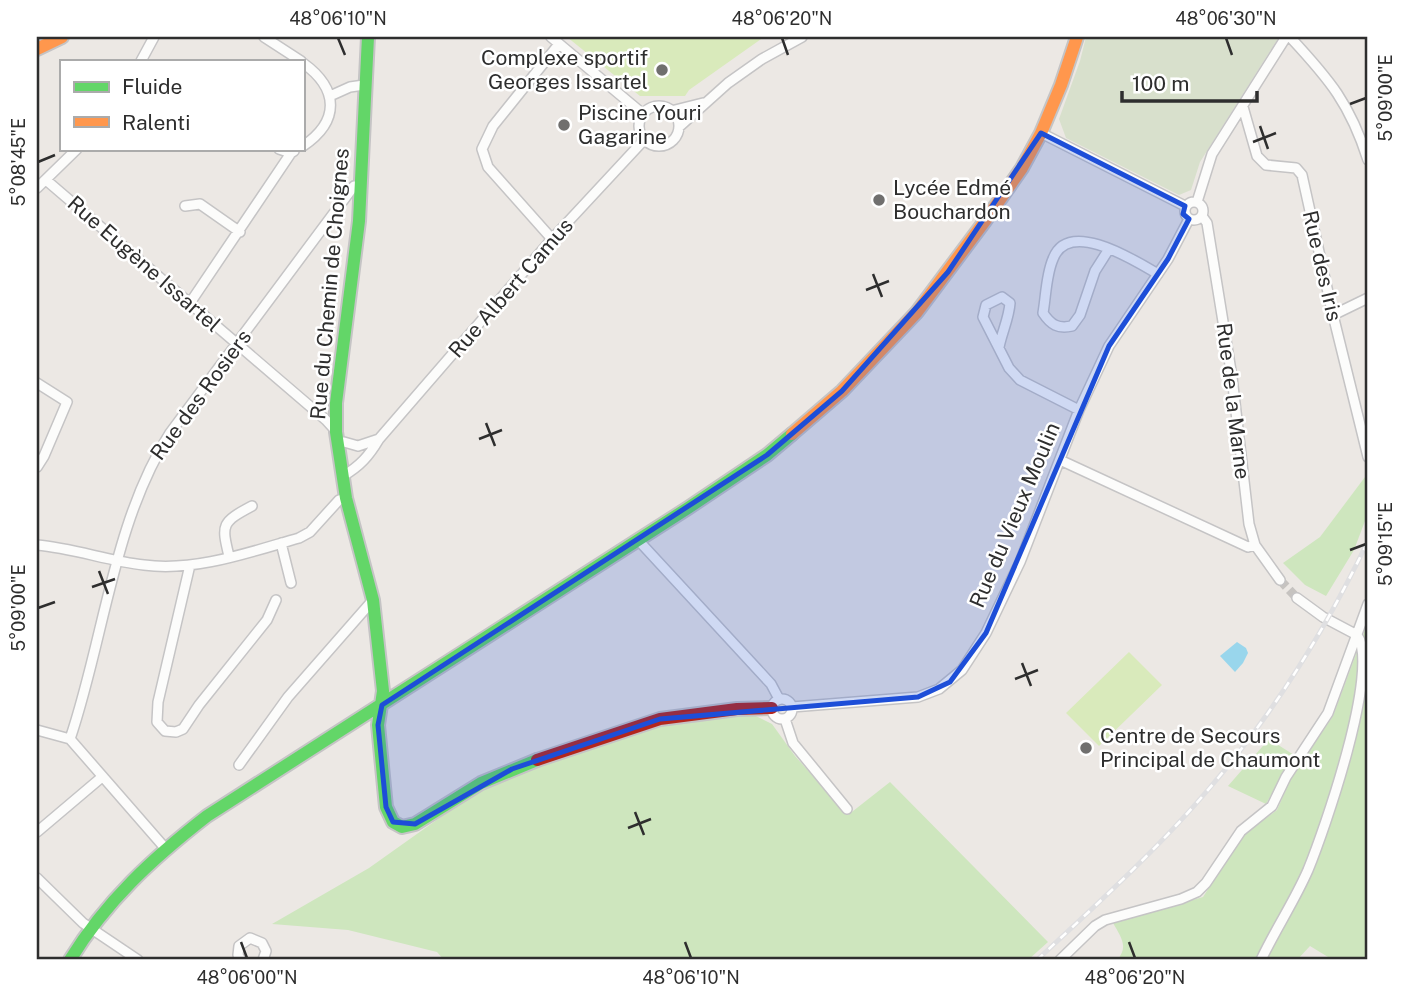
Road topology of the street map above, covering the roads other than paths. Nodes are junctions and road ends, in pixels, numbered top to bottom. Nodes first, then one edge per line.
1 (154, 37) edge
2 (264, 37) edge
3 (368, 37) edge
4 (551, 37) edge
5 (802, 37) edge
6 (1288, 37) edge
7 (54, 38) edge
8 (1075, 39) edge
9 (559, 44) junction
10 (37, 50) edge
11 (144, 60) edge
12 (299, 60) edge
13 (304, 64) edge
14 (365, 85) junction
15 (330, 96) junction
16 (704, 103) junction
17 (1243, 107) junction
18 (671, 111) junction
19 (643, 114) junction
20 (679, 127) junction
21 (1041, 133) junction
22 (644, 139) junction
23 (304, 145) edge
24 (76, 150) edge
25 (296, 150) edge
26 (1368, 160) edge
27 (46, 180) junction
28 (360, 186) junction
29 (37, 188) edge
30 (1197, 202) junction
31 (185, 206) dead end
32 (1185, 206) junction
33 (1202, 216) junction
34 (1189, 219) junction
35 (240, 232) junction
36 (552, 239) junction
37 (1109, 249) junction
38 (1158, 274) junction
39 (1368, 298) edge
40 (190, 303) junction
41 (1333, 315) junction
42 (236, 344) junction
43 (999, 347) junction
44 (37, 383) edge
45 (1079, 410) junction
46 (337, 437) junction
47 (379, 439) junction
48 (358, 446) junction
49 (1368, 457) edge
50 (366, 458) junction
51 (1060, 460) junction
52 (37, 467) edge
53 (343, 476) junction
54 (346, 498) junction
55 (252, 506) dead end
56 (639, 541) junction
57 (281, 543) junction
58 (37, 545) edge
59 (1255, 545) junction
60 (229, 556) junction
61 (118, 560) junction
62 (190, 565) junction
63 (1280, 580) tunnel mouth
64 (291, 583) dead end
65 (1297, 598) tunnel mouth
66 (276, 600) dead end
67 (373, 600) junction
68 (1368, 604) edge
69 (1357, 635) junction
70 (775, 704) junction
71 (382, 705) junction
72 (792, 707) junction
73 (785, 719) junction
74 (37, 730) edge
75 (70, 739) junction
76 (239, 765) dead end
77 (102, 777) junction
78 (847, 809) dead end
79 (37, 832) edge
80 (165, 848) junction
81 (37, 878) edge
82 (91, 928) junction
83 (70, 960) edge
84 (138, 960) edge
85 (241, 960) edge
86 (266, 960) edge
87 (1060, 960) edge
88 (1261, 960) edge

1 - 11 street
2 - 12 street
3 - 14 street, Rue du Chemin de Choignes
4 - 9 street
5 - 16 street
6 - 17 street
6 - 26 street
7 - 10 street
8 - 21 street
9 - 19 street
9 - 36 street
13 - 15 street
14 - 15 street
14 - 28 street, Rue du Chemin de Choignes
15 - 23 street
16 - 18 street
16 - 20 street
17 - 30 street
17 - 41 street, Rue des Iris
18 - 19 street
18 - 20 street
19 - 22 street
20 - 22 street
21 - 32 street
21 - 56 street
22 - 36 street, Rue Albert Camus
24 - 27 street
25 - 35 street
27 - 29 street
27 - 40 street, Rue Eugène Issartel
28 - 42 street, Rue des Rosiers
28 - 46 street, Rue du Chemin de Choignes
30 - 32 street
30 - 33 street
31 - 35 street
32 - 34 street
33 - 34 street
33 - 59 street, Rue de la Marne
34 - 38 street, Rue du Vieux Moulin
35 - 40 street
36 - 47 street, Rue Albert Camus
37 - 37 street
37 - 38 street
38 - 45 street, Rue du Vieux Moulin
39 - 41 street
40 - 42 street, Rue Eugène Issartel
41 - 49 street, Rue des Iris
42 - 46 street, Rue Eugène Issartel
42 - 61 street, Rue des Rosiers
43 - 43 street
43 - 45 street
44 - 52 street
45 - 51 street, Rue du Vieux Moulin
46 - 48 street
46 - 53 street, Rue du Chemin de Choignes
47 - 48 street
47 - 50 street, Rue Albert Camus
48 - 50 street
50 - 53 street, Rue Albert Camus
51 - 59 street
51 - 72 street, Rue du Vieux Moulin
53 - 54 street, Rue du Chemin de Choignes
54 - 57 street
54 - 67 street, Rue du Chemin de Choignes
55 - 60 street
56 - 70 street
56 - 71 street
57 - 60 street
57 - 64 street
58 - 61 street
59 - 63 street, Rue de la Marne
60 - 62 street
61 - 62 street
61 - 75 street, Rue des Rosiers
62 - 66 street
65 - 69 street
67 - 71 street, Rue du Chemin de Choignes
67 - 76 street
68 - 69 street
69 - 87 street
69 - 88 street
70 - 71 street, Rue du Chemin de Choignes
70 - 72 street
70 - 73 street
71 - 80 street
72 - 73 street
73 - 78 street
74 - 75 street
75 - 77 street
77 - 79 street
77 - 80 street
80 - 82 street
81 - 82 street
82 - 83 street
82 - 84 street
85 - 86 street

